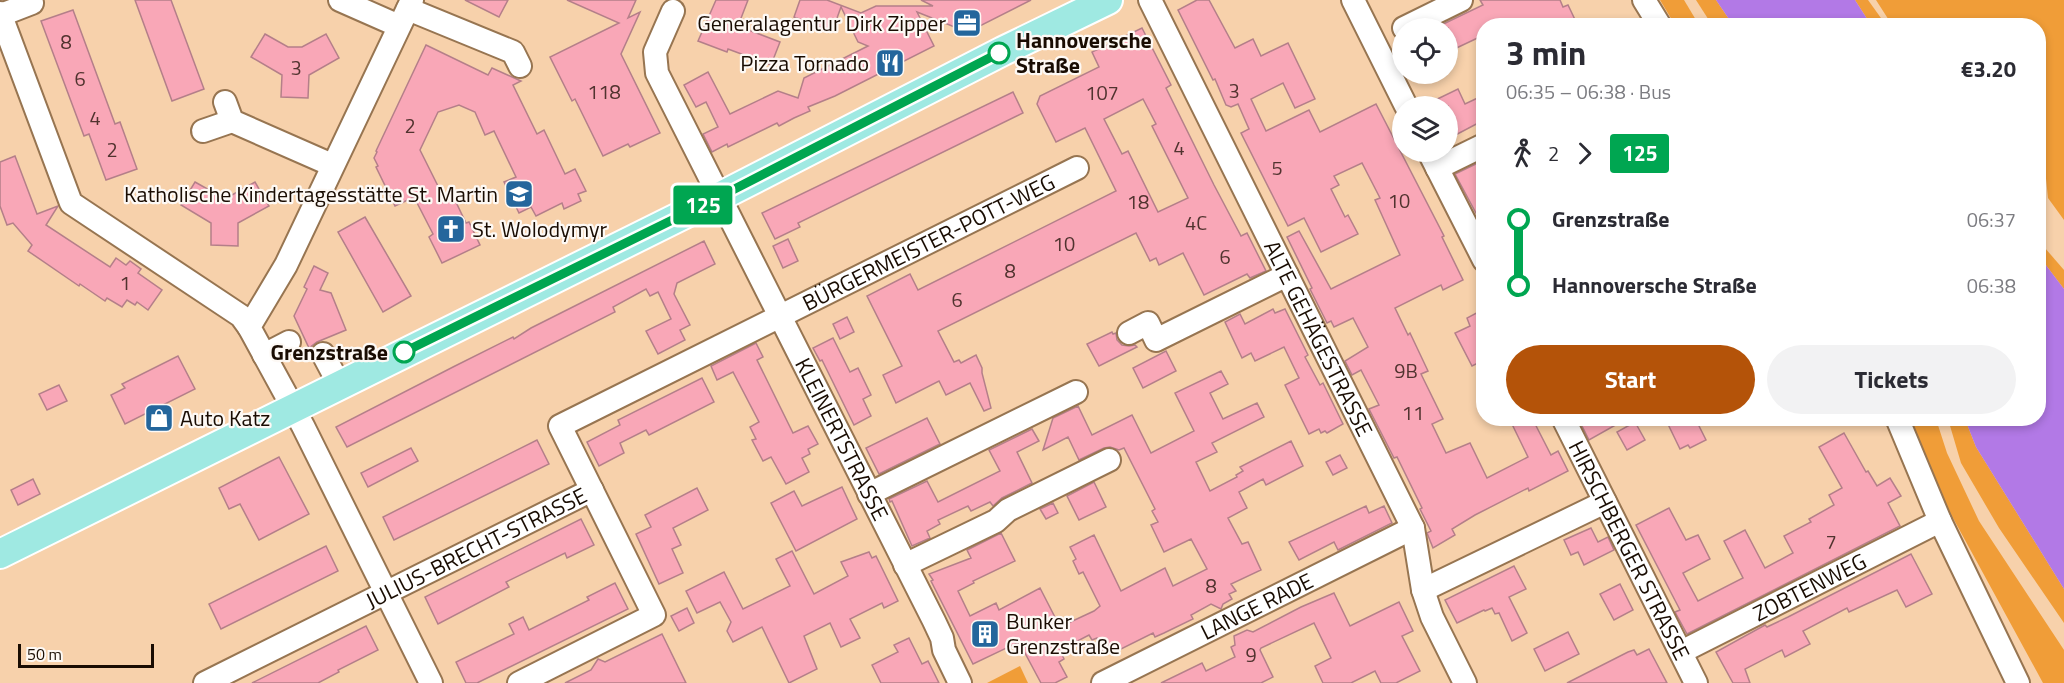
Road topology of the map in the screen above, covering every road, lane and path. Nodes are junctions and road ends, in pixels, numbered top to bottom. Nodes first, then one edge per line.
1 (340, 0) edge
2 (1108, 0) edge
3 (1150, 0) edge
4 (1353, 0) edge
5 (1461, 0) edge
6 (1644, 0) edge
7 (32, 3) dead end
8 (673, 11) dead end
9 (407, 12) edge
10 (0, 14) edge
11 (1425, 18) edge
12 (1655, 18) edge
13 (1392, 34) edge
14 (1375, 43) junction
15 (520, 66) dead end
16 (1401, 96) edge
17 (203, 131) dead end
18 (1476, 147) edge
19 (1458, 153) edge
20 (1434, 162) edge
21 (332, 165) junction
22 (1077, 168) dead end
23 (721, 196) junction
24 (1476, 244) edge
25 (1287, 275) junction
26 (782, 317) junction
27 (249, 327) junction
28 (1129, 333) dead end
29 (289, 342) dead end
30 (323, 354) dead end
31 (264, 355) junction
32 (339, 384) junction
33 (1076, 392) dead end
34 (293, 407) junction
35 (1567, 426) edge
36 (1900, 426) edge
37 (960, 441) dead end
38 (1109, 460) dead end
39 (592, 490) junction
40 (868, 490) junction
41 (1605, 502) junction
42 (1940, 521) junction
43 (1413, 528) junction
44 (0, 554) edge
45 (905, 565) junction
46 (1424, 590) junction
47 (387, 593) junction
48 (1687, 668) edge
49 (205, 683) edge
50 (431, 683) edge
51 (519, 683) edge
52 (960, 683) edge
53 (1103, 683) edge
54 (1465, 683) edge
55 (2018, 683) edge

1 - 9 street
2 - 23 main road
3 - 25 street, ALTE GEHÄGESTRASSE
4 - 14 street
5 - 11 street
6 - 12 street
7 - 10 street
8 - 23 street, KLEINERTSTRASSE
9 - 15 street
9 - 21 street
10 - 27 street
13 - 14 street
14 - 16 street
17 - 21 street
18 - 19 street
20 - 24 street
21 - 27 street
22 - 26 street, BÜRGERMEISTER-POTT-WEG
23 - 26 street, KLEINERTSTRASSE
23 - 32 main road
25 - 28 street
25 - 43 street, ALTE GEHÄGESTRASSE
26 - 39 street, JULIUS-BRECHT-STRASSE
26 - 40 street, KLEINERTSTRASSE
27 - 31 street
29 - 31 street
30 - 32 street
31 - 34 street
32 - 34 main road
33 - 40 street
34 - 44 main road
34 - 47 street
35 - 41 street, HIRSCHBERGER STRASSE
36 - 42 street
37 - 40 street
38 - 45 street
39 - 47 street, JULIUS-BRECHT-STRASSE
39 - 51 street
40 - 45 street, KLEINERTSTRASSE
41 - 46 street
41 - 48 street, HIRSCHBERGER STRASSE
42 - 48 street, ZOBTENWEG
42 - 55 street
43 - 46 street, ALTE GEHÄGESTRASSE
43 - 53 street, LANGE RADE
45 - 52 street, KLEINERTSTRASSE
46 - 54 street, ALTE GEHÄGESTRASSE
47 - 49 street, JULIUS-BRECHT-STRASSE
47 - 50 street

